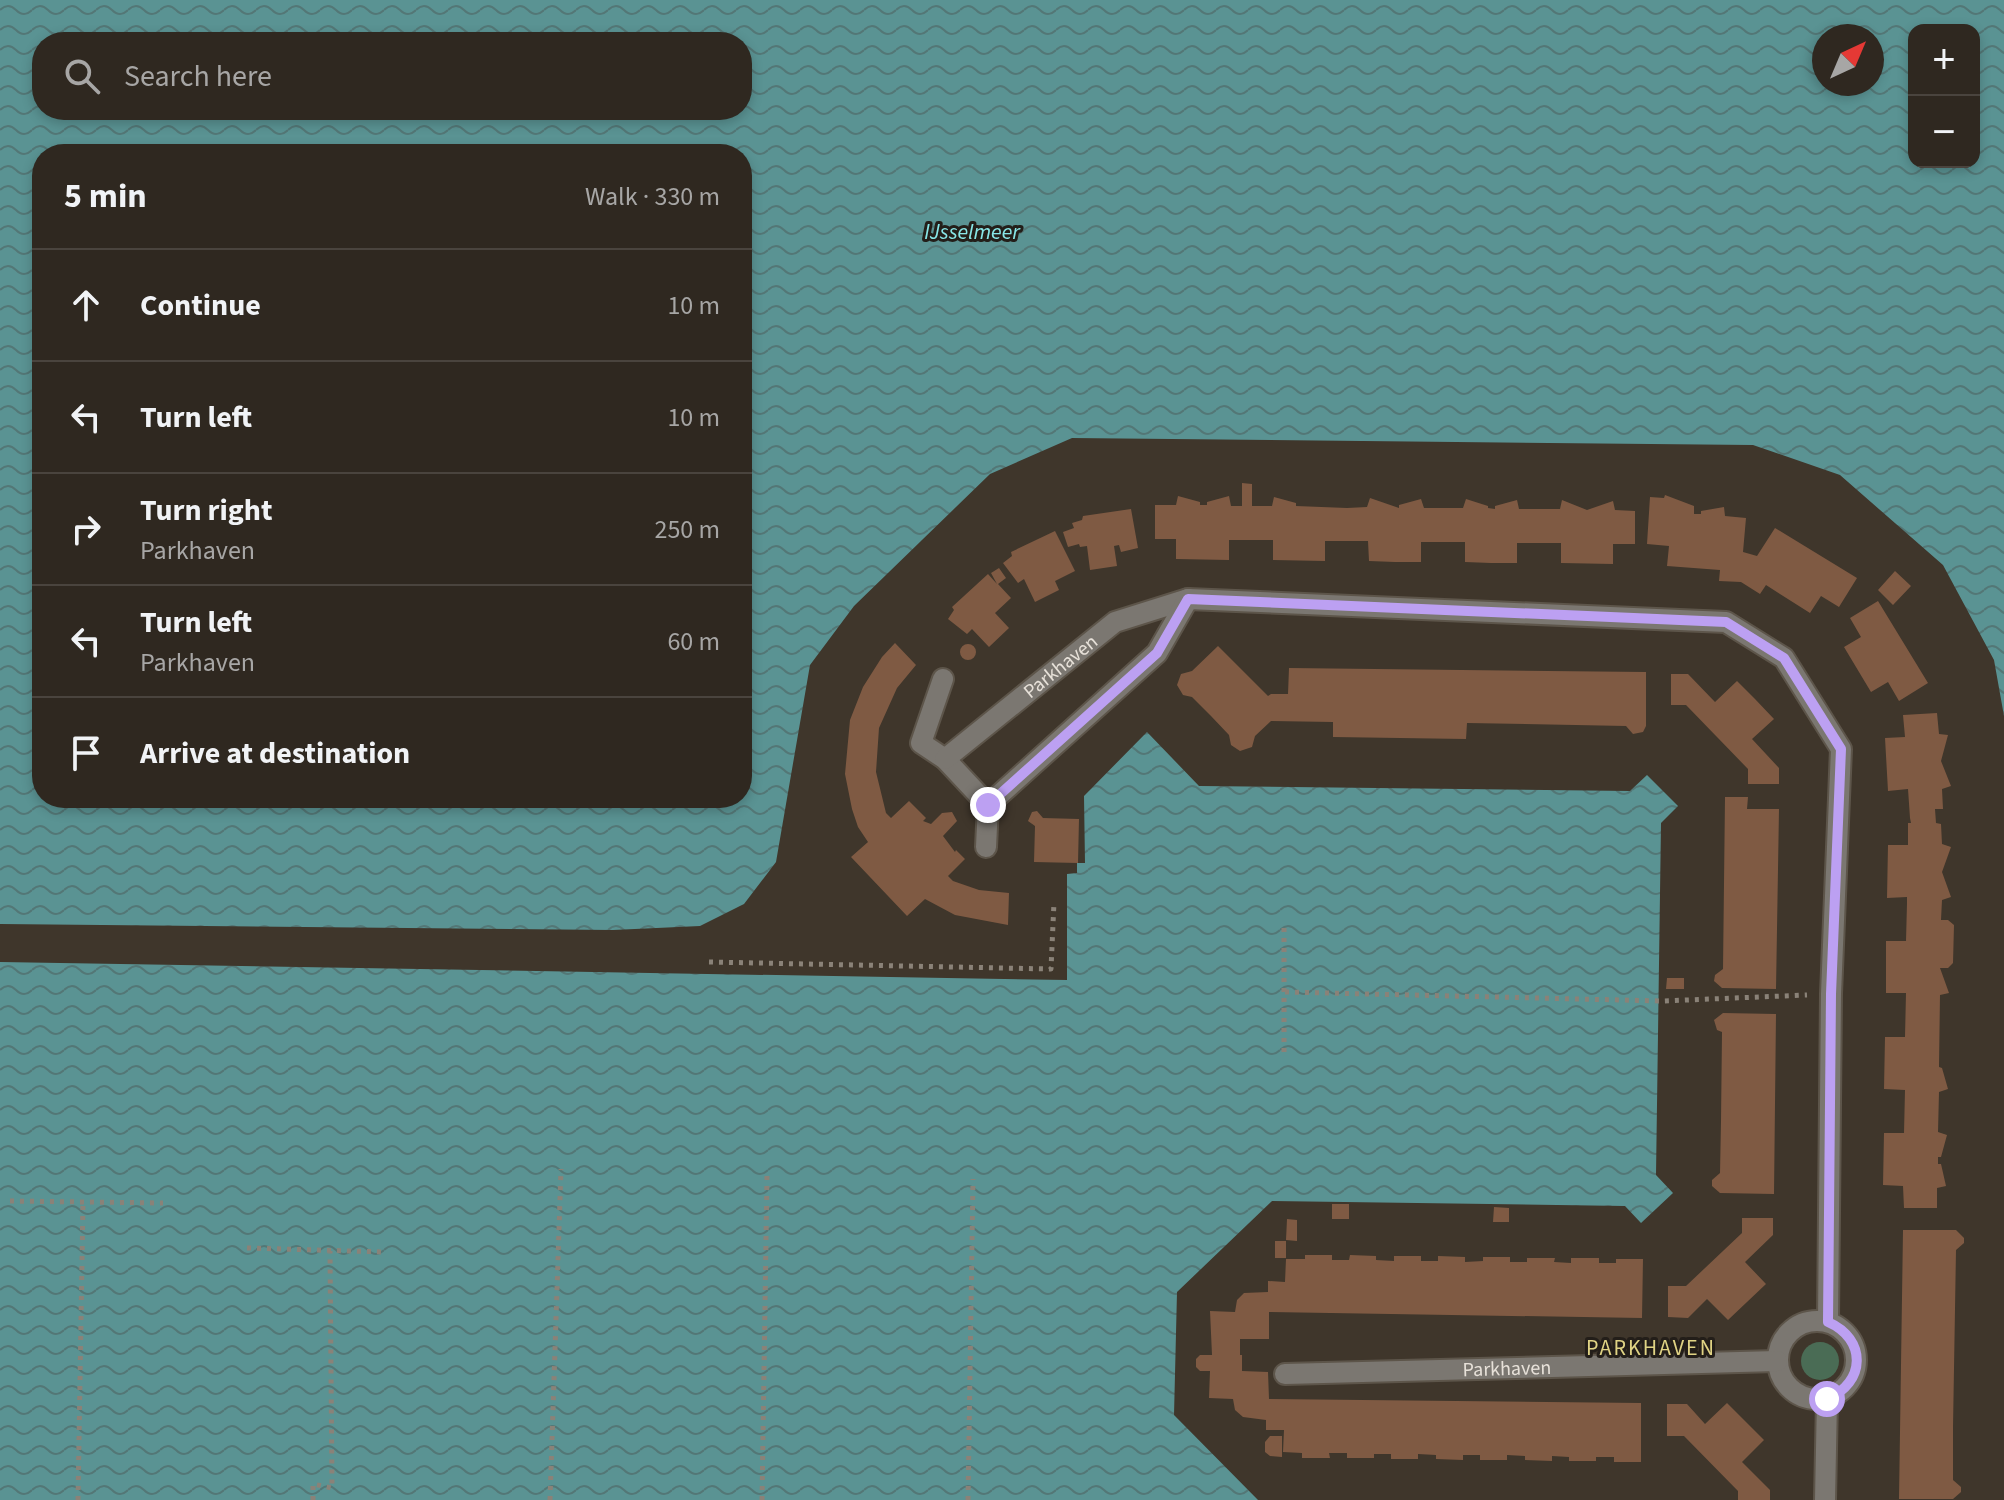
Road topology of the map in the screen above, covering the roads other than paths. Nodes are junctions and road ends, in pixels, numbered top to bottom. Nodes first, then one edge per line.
1 (1188, 599) junction
2 (943, 679) dead end
3 (945, 759) junction
4 (988, 805) junction
5 (986, 847) dead end
6 (1828, 1322) junction
7 (1777, 1361) junction
8 (1285, 1374) dead end
9 (1827, 1399) junction
10 (1825, 1500) edge

1 - 3 street, Parkhaven
1 - 4 street
1 - 6 street, Parkhaven
2 - 3 street
3 - 4 street
4 - 5 street
6 - 7 street
6 - 9 street
7 - 8 street, Parkhaven
7 - 9 street
9 - 10 street

